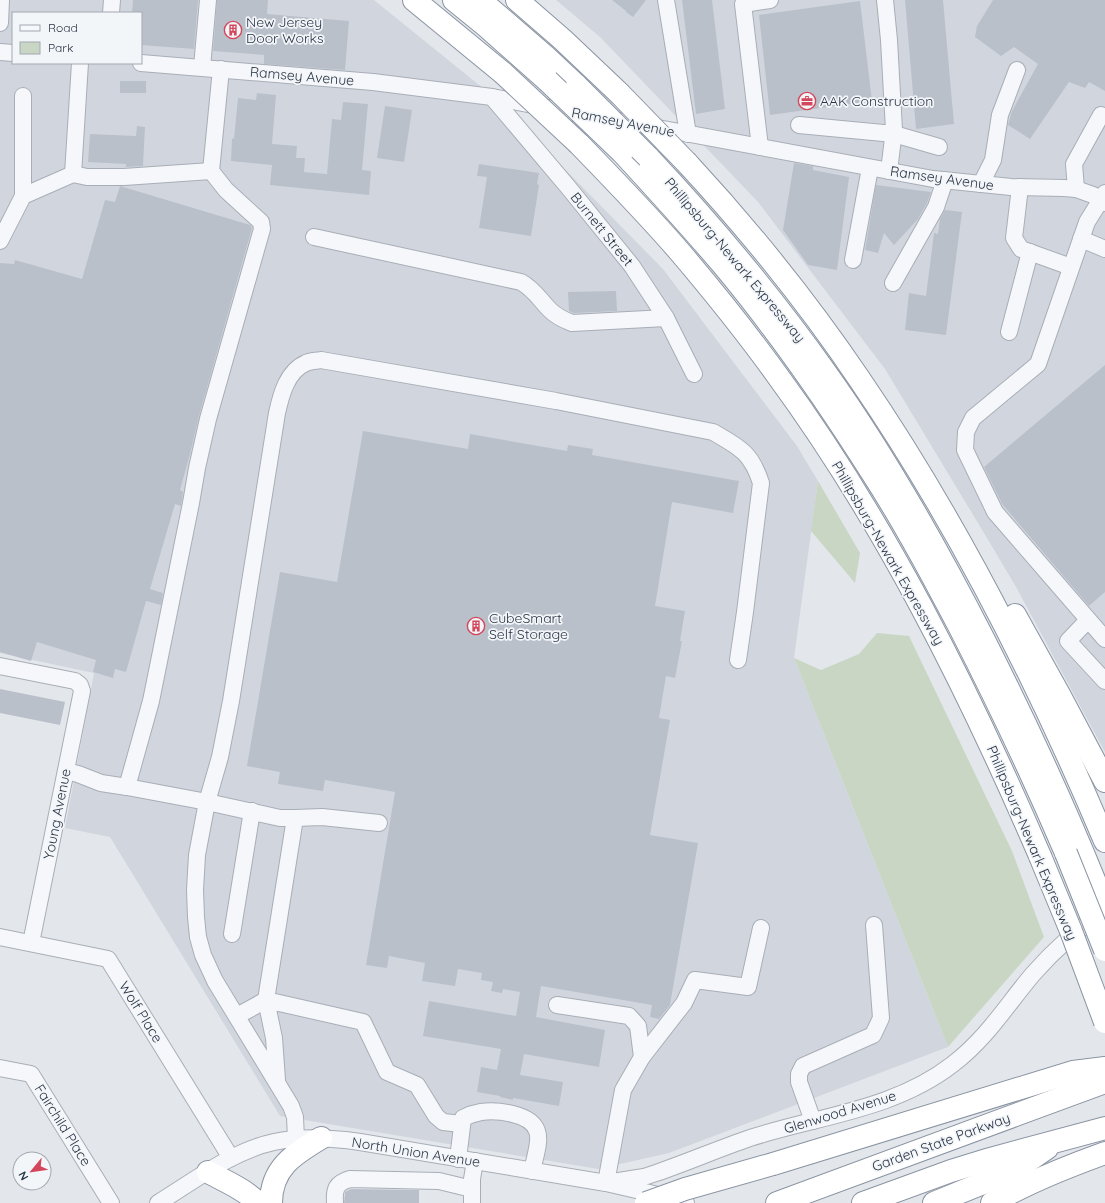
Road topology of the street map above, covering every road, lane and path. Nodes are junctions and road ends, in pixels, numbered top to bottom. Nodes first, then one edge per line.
1 (1, 0) edge
2 (112, 0) edge
3 (208, 0) edge
4 (414, 0) edge
5 (454, 0) edge
6 (480, 0) edge
7 (517, 0) edge
8 (666, 0) edge
9 (770, 0) edge
10 (885, 0) edge
11 (111, 12) edge
12 (0, 23) edge
13 (0, 52) edge
14 (12, 53) edge
15 (142, 63) edge
16 (80, 64) edge
17 (202, 67) junction
18 (221, 69) junction
19 (1017, 70) dead end
20 (24, 96) dead end
21 (492, 98) junction
22 (1102, 116) dead end
23 (799, 125) dead end
24 (688, 134) junction
25 (894, 134) junction
26 (760, 147) junction
27 (939, 147) dead end
28 (870, 168) junction
29 (211, 171) junction
30 (889, 171) junction
31 (73, 174) junction
32 (945, 180) junction
33 (981, 184) junction
34 (1020, 187) junction
35 (1076, 189) junction
36 (23, 196) junction
37 (1104, 199) edge
38 (314, 237) dead end
39 (1081, 239) junction
40 (0, 241) edge
41 (1105, 249) edge
42 (1030, 252) junction
43 (853, 260) dead end
44 (1071, 267) junction
45 (893, 283) dead end
46 (666, 318) junction
47 (1009, 332) dead end
48 (694, 374) dead end
49 (964, 549) junction
50 (1088, 620) junction
51 (1105, 639) edge
52 (738, 660) dead end
53 (0, 666) edge
54 (1105, 681) edge
55 (66, 771) junction
56 (1105, 781) edge
57 (127, 787) junction
58 (207, 802) junction
59 (252, 812) junction
60 (295, 818) junction
61 (379, 823) dead end
62 (1105, 840) edge
63 (1074, 851) junction
64 (1105, 907) edge
65 (1105, 912) edge
66 (874, 925) dead end
67 (761, 928) dead end
68 (232, 934) dead end
69 (0, 937) edge
70 (31, 943) junction
71 (1105, 950) edge
72 (266, 1000) junction
73 (557, 1005) dead end
74 (237, 1016) junction
75 (1105, 1022) edge
76 (642, 1057) junction
77 (0, 1068) edge
78 (1105, 1068) edge
79 (1105, 1082) edge
80 (277, 1083) junction
81 (813, 1121) junction
82 (462, 1124) junction
83 (1105, 1128) edge
84 (321, 1138) junction
85 (296, 1139) junction
86 (1062, 1139) junction
87 (1105, 1153) edge
88 (232, 1158) junction
89 (458, 1159) junction
90 (693, 1160) junction
91 (475, 1162) junction
92 (532, 1171) junction
93 (208, 1172) junction
94 (606, 1183) junction
95 (472, 1196) edge
96 (683, 1202) edge
97 (111, 1203) edge
98 (158, 1203) edge
99 (258, 1203) edge
100 (271, 1203) edge
101 (335, 1203) edge
102 (646, 1203) edge
103 (777, 1203) edge
104 (863, 1203) edge
105 (934, 1203) edge
106 (992, 1203) edge

1 - 12 street
2 - 11 street
3 - 17 street
4 - 75 highway, Phillipsburg-Newark Expressway, bridge
5 - 63 highway, Phillipsburg-Newark Expressway, bridge
6 - 63 highway, Phillipsburg-Newark Expressway, bridge
7 - 49 highway, Phillipsburg-Newark Expressway, bridge
8 - 24 street
9 - 26 street
10 - 25 street
13 - 14 street
15 - 17 street, Ramsey Avenue
16 - 31 street
17 - 18 street, Ramsey Avenue
18 - 21 street, Ramsey Avenue
18 - 29 street
19 - 33 street
20 - 36 street
21 - 24 street, Ramsey Avenue
21 - 46 street, Burnett Street
22 - 35 street
23 - 25 street
24 - 26 street, Ramsey Avenue
25 - 27 street
25 - 30 street
26 - 28 street, Ramsey Avenue
28 - 30 street, Ramsey Avenue
28 - 43 street
29 - 31 street
29 - 57 street
30 - 32 street, Ramsey Avenue
31 - 36 street
32 - 33 street, Ramsey Avenue
32 - 45 street
33 - 34 street, Ramsey Avenue
34 - 35 street, Ramsey Avenue
34 - 42 street
35 - 37 street, Ramsey Avenue
36 - 40 street
37 - 39 street
38 - 46 street
39 - 41 street
39 - 44 street
42 - 44 street
42 - 47 street
44 - 50 street
46 - 48 street, Burnett Street
49 - 56 highway
49 - 62 highway, Phillipsburg-Newark Expressway
50 - 51 street
50 - 54 street
52 - 58 street
53 - 55 street, Young Avenue
55 - 57 street
55 - 70 street, Young Avenue
57 - 58 street
58 - 59 street
58 - 74 street
59 - 60 street
59 - 68 street
60 - 61 street
60 - 72 street
63 - 64 highway, Phillipsburg-Newark Expressway
63 - 71 highway, Phillipsburg-Newark Expressway, bridge
65 - 81 street, Glenwood Avenue
66 - 81 street
67 - 76 street
69 - 70 street, Wolf Place
70 - 88 street, Wolf Place
72 - 74 street
72 - 80 street
72 - 82 street
73 - 76 street
74 - 80 street
76 - 94 street
77 - 97 street, Fairchild Place
78 - 102 highway, bridge
79 - 103 highway, Garden State Parkway
80 - 85 street
81 - 90 street, Glenwood Avenue
82 - 89 street
82 - 92 street
83 - 86 highway
84 - 85 street, North Union Avenue
84 - 89 street, North Union Avenue
84 - 100 highway
85 - 88 street, North Union Avenue
86 - 104 highway
86 - 105 highway
87 - 106 highway
88 - 93 street, North Union Avenue
89 - 91 street, North Union Avenue
90 - 94 street, Glenwood Avenue
90 - 96 street
91 - 92 street, North Union Avenue
91 - 95 street
92 - 94 street, North Union Avenue
93 - 98 street, North Union Avenue
93 - 99 highway
94 - 96 street, North Union Avenue
95 - 101 street

